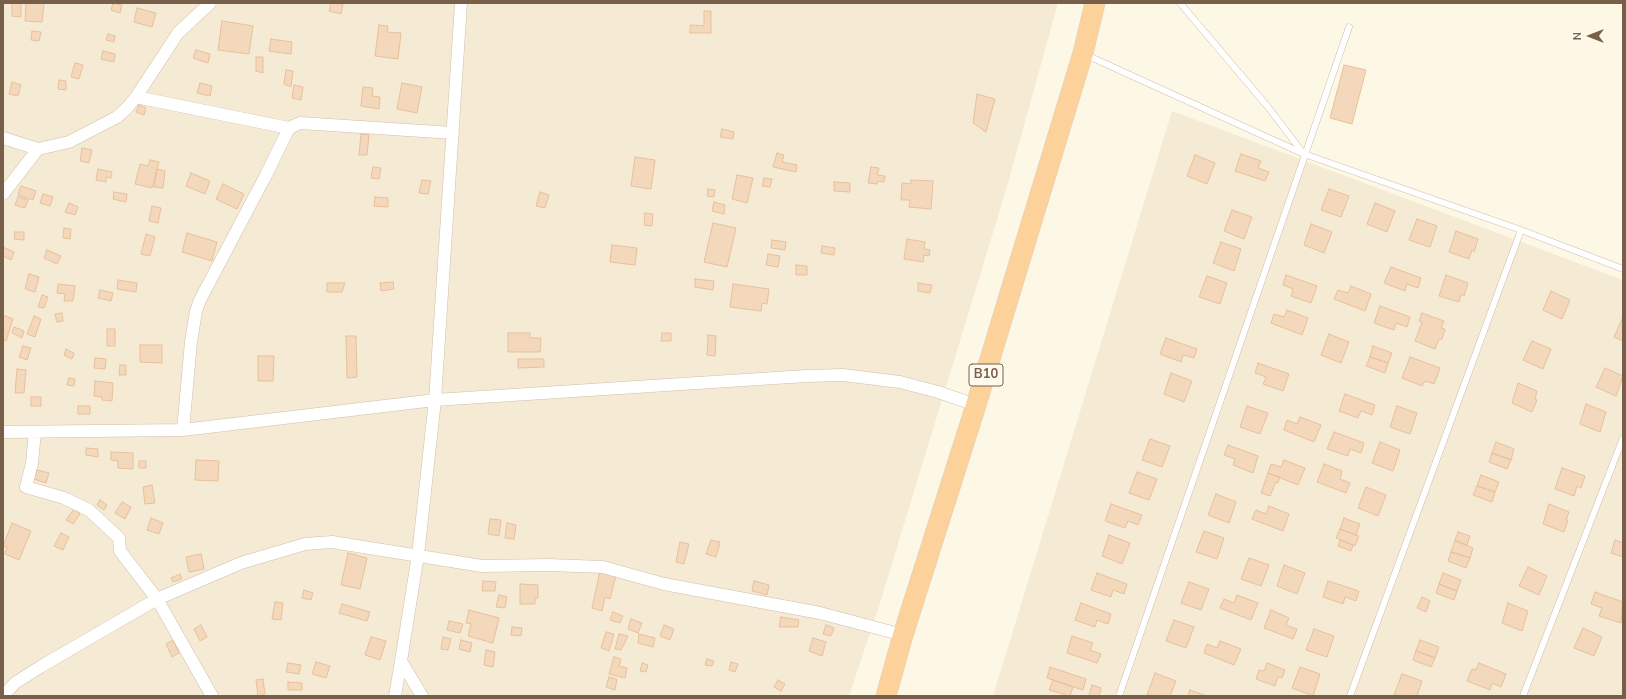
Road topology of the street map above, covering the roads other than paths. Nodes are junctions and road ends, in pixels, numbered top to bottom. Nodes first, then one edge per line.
1 (210, 3) edge
2 (461, 3) edge
3 (1095, 3) edge
4 (1102, 3) edge
5 (1180, 3) edge
6 (1349, 27) dead end
7 (1083, 53) junction
8 (136, 97) junction
9 (289, 128) junction
10 (453, 133) junction
11 (3, 138) edge
12 (38, 149) junction
13 (1304, 154) junction
14 (3, 194) edge
15 (1521, 230) junction
16 (1623, 269) edge
17 (435, 400) junction
18 (976, 405) junction
19 (183, 430) junction
20 (3, 432) edge
21 (34, 432) junction
22 (1623, 438) edge
23 (418, 555) junction
24 (157, 599) junction
25 (903, 635) junction
26 (401, 661) junction
27 (3, 696) edge
28 (212, 696) edge
29 (394, 696) edge
30 (422, 696) edge
31 (886, 696) edge
32 (1119, 696) edge
33 (1350, 696) edge
34 (1523, 696) edge

1 - 8 street
2 - 10 street
3 - 7 highway, B10
4 - 7 highway, B10
5 - 13 lane
6 - 13 lane
7 - 13 lane
7 - 18 highway, B10
8 - 9 street
8 - 12 street
9 - 10 street
9 - 19 street
10 - 17 street
11 - 12 street
12 - 14 street
13 - 15 lane
13 - 32 lane
15 - 16 lane
15 - 33 lane
17 - 18 street
17 - 19 street
17 - 23 street
18 - 25 highway, B10
19 - 21 street
20 - 21 street
21 - 24 street
22 - 34 lane
23 - 24 street
23 - 25 street
23 - 26 street
24 - 27 street
24 - 28 street
25 - 31 highway, B10
26 - 29 street
26 - 30 street

